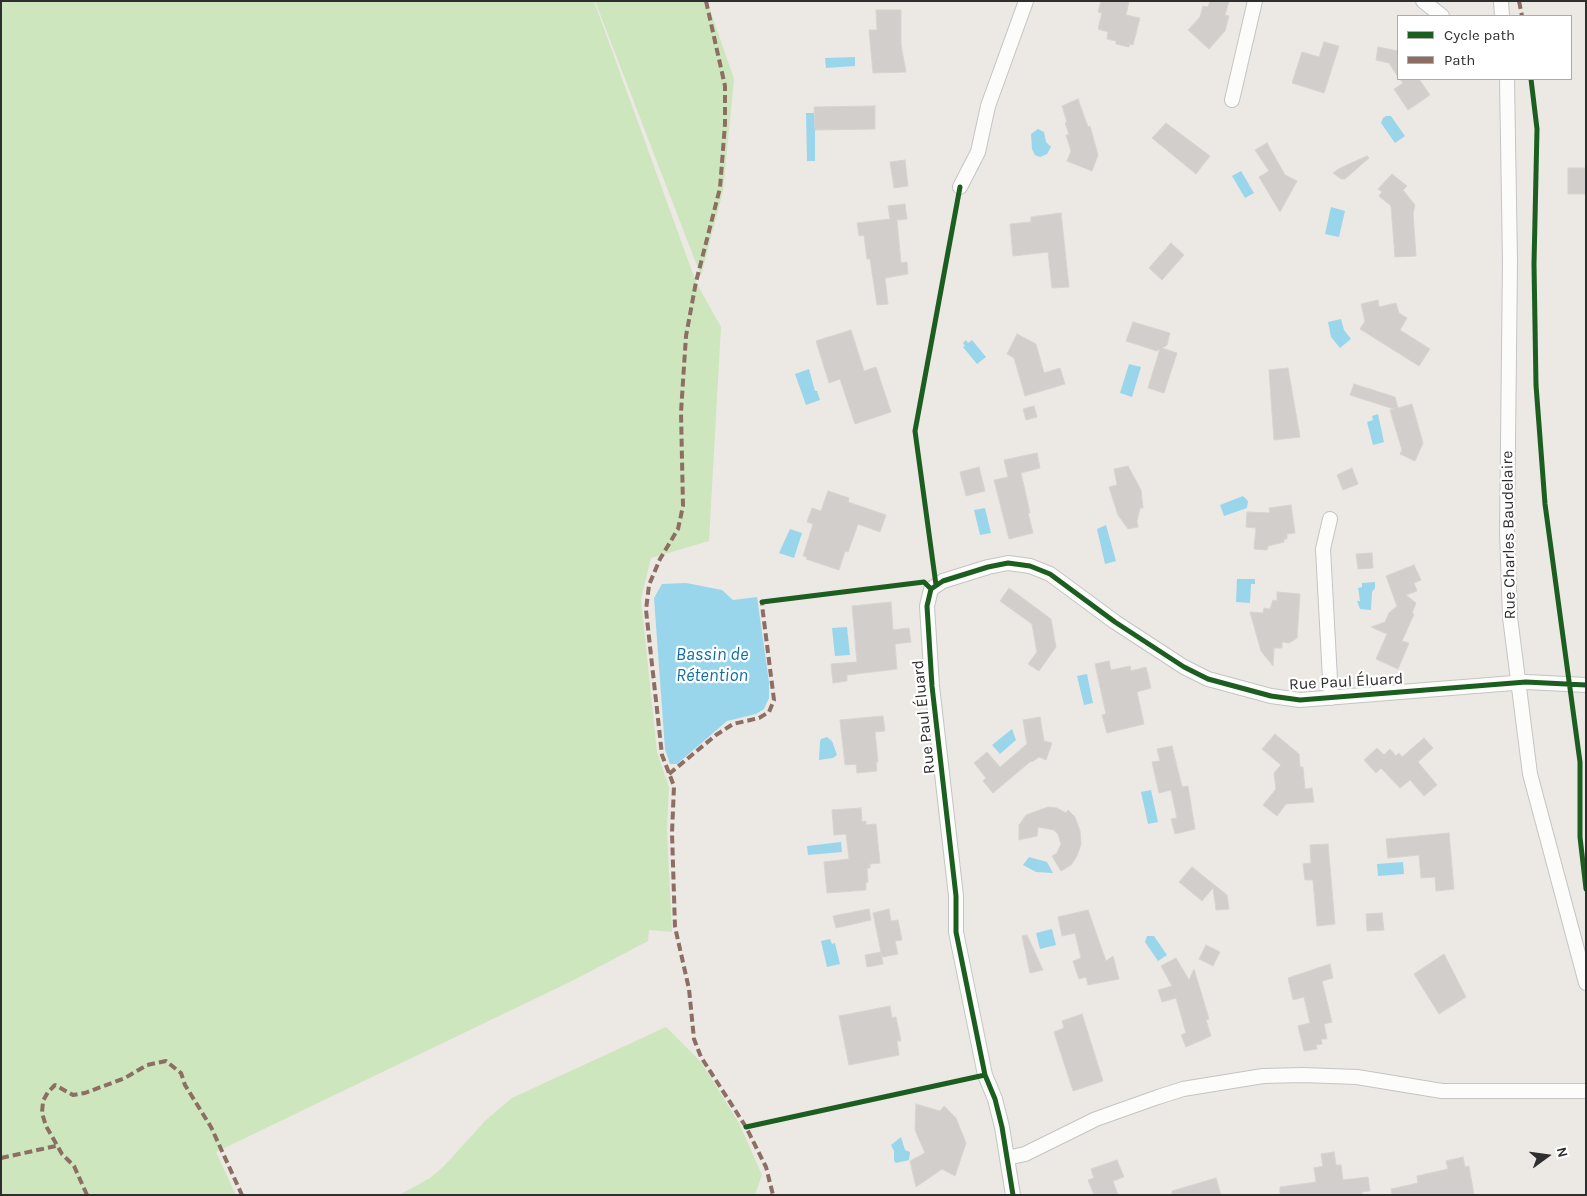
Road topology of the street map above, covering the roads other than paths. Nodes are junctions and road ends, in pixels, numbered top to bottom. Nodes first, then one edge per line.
1 (1026, 1) edge
2 (1255, 1) edge
3 (1423, 1) edge
4 (1501, 1) edge
5 (1441, 15) edge
6 (1502, 15) edge
7 (1507, 80) edge
8 (1232, 100) dead end
9 (960, 187) dead end
10 (1330, 519) dead end
11 (1517, 683) junction
12 (1586, 684) edge
13 (1331, 698) junction
14 (1586, 983) edge
15 (1586, 1091) edge
16 (1007, 1158) junction
17 (1013, 1195) edge

1 - 9 street
2 - 8 street
3 - 5 street
4 - 6 street
7 - 11 street, Rue Charles Baudelaire
10 - 13 street
11 - 12 street, Rue Paul Éluard
11 - 13 street, Rue Paul Éluard
11 - 14 street, Rue Charles Baudelaire
13 - 16 street, Rue Paul Éluard
15 - 16 street
16 - 17 street, Rue Paul Éluard

